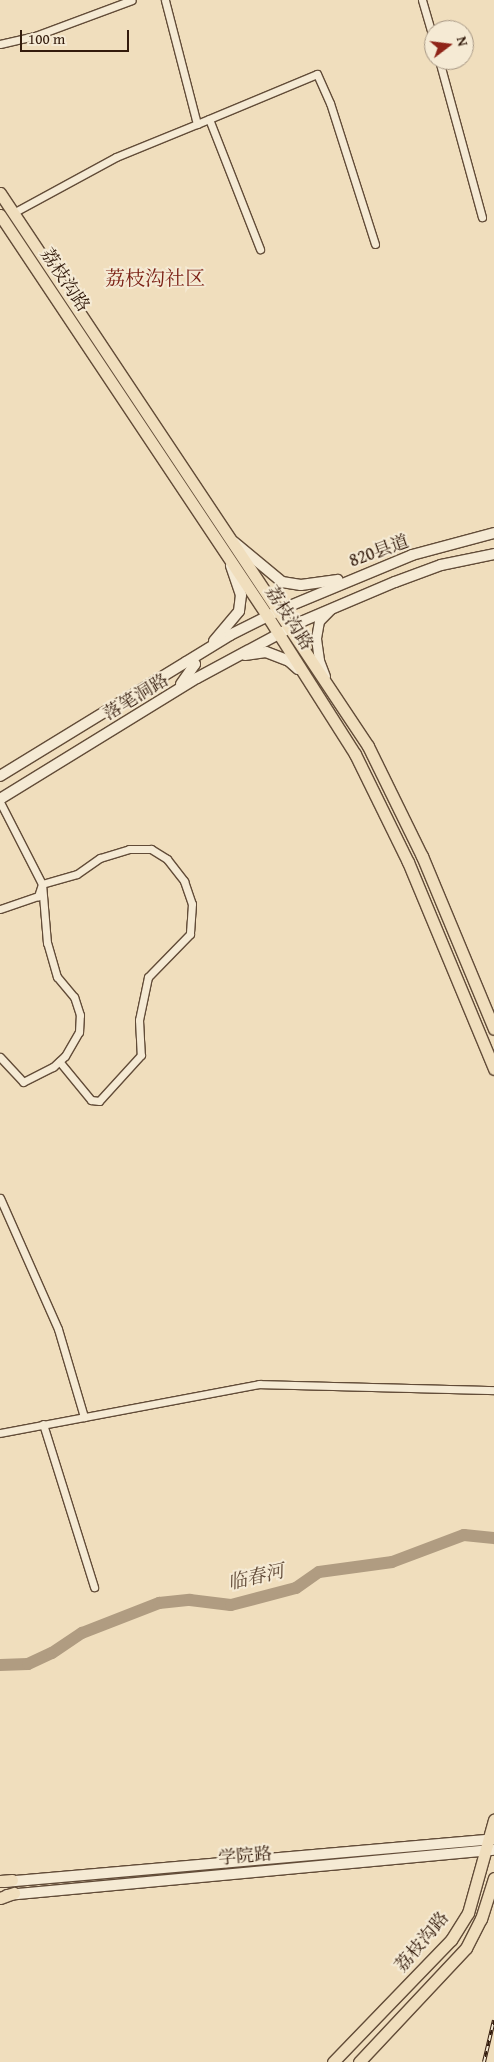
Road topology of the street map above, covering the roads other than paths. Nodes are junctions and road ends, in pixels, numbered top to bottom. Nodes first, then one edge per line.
1 (132, 0) edge
2 (165, 0) edge
3 (422, 0) edge
4 (428, 20) edge
5 (0, 44) edge
6 (442, 70) edge
7 (209, 119) junction
8 (197, 124) junction
9 (0, 193) edge
10 (14, 213) junction
11 (0, 215) edge
12 (482, 217) dead end
13 (375, 244) dead end
14 (260, 249) dead end
15 (494, 533) edge
16 (234, 542) junction
17 (223, 549) junction
18 (494, 554) edge
19 (351, 578) junction
20 (334, 607) junction
21 (280, 610) junction
22 (268, 617) junction
23 (291, 627) junction
24 (278, 633) junction
25 (205, 651) junction
26 (186, 662) junction
27 (226, 662) junction
28 (306, 677) junction
29 (328, 683) junction
30 (170, 695) junction
31 (0, 776) edge
32 (0, 800) edge
33 (42, 884) junction
34 (0, 910) edge
35 (494, 1029) edge
36 (0, 1057) edge
37 (59, 1061) junction
38 (494, 1070) edge
39 (0, 1198) edge
40 (494, 1390) edge
41 (84, 1417) junction
42 (43, 1424) junction
43 (0, 1433) edge
44 (94, 1588) dead end
45 (494, 1820) edge
46 (491, 1845) edge
47 (494, 1878) edge
48 (4, 1882) edge
49 (14, 1894) joint
50 (0, 1897) edge
51 (333, 2062) edge
52 (358, 2062) edge

1 - 5 street
2 - 8 street
3 - 4 street
6 - 12 street
7 - 8 street
7 - 13 street
7 - 14 street
8 - 10 street
9 - 10 main road, 荔枝沟路
10 - 16 main road, 荔枝沟路
11 - 17 main road, 荔枝沟路
15 - 19 main road, 820县道
16 - 19 main road
16 - 21 main road, 荔枝沟路
17 - 22 main road, 荔枝沟路
17 - 25 main road
18 - 20 main road, 820县道
19 - 21 main road, 820县道
20 - 23 main road, 820县道
20 - 29 street
21 - 22 main road, 落笔洞路
21 - 23 main road, 荔枝沟路
22 - 24 main road, 荔枝沟路
22 - 25 main road, 落笔洞路
23 - 24 main road, 落笔洞路
23 - 29 main road, 荔枝沟路
24 - 27 main road, 落笔洞路
24 - 28 main road, 荔枝沟路
25 - 26 main road, 落笔洞路
26 - 30 main road
26 - 31 main road, 落笔洞路
27 - 28 main road
27 - 30 main road, 落笔洞路
28 - 38 main road, 荔枝沟路
29 - 35 main road, 荔枝沟路
30 - 32 main road, 落笔洞路
32 - 33 street
33 - 34 street
33 - 37 street
33 - 37 street
36 - 37 street
39 - 41 street
40 - 41 street
41 - 42 street
42 - 43 street
42 - 44 street
45 - 46 main road, 荔枝沟路
46 - 48 main road, 学院路
46 - 49 main road, 学院路
46 - 51 main road, 荔枝沟路
47 - 52 main road, 荔枝沟路
49 - 50 main road

